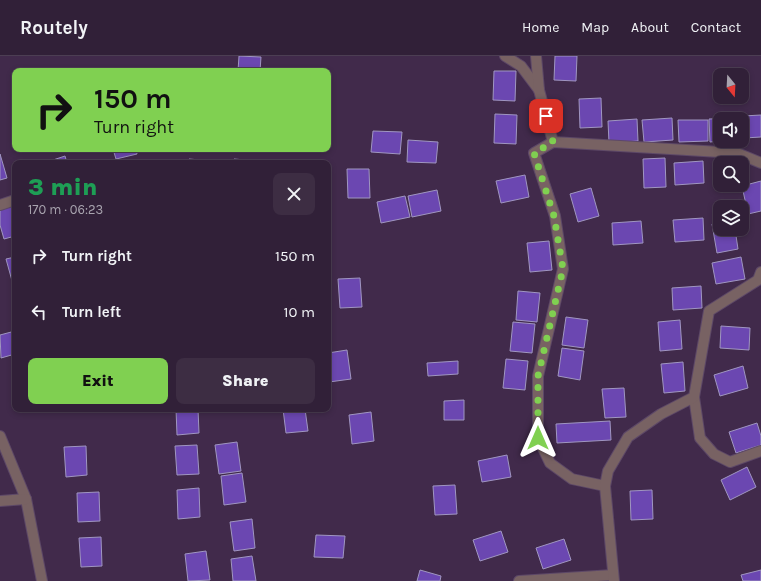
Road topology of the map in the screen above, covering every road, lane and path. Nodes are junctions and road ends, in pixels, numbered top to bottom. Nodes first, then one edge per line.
1 (505, 56) edge
2 (536, 56) edge
3 (539, 90) junction
4 (553, 142) junction
5 (761, 163) edge
6 (12, 201) edge
7 (0, 205) edge
8 (761, 272) edge
9 (694, 397) junction
10 (0, 436) edge
11 (761, 451) edge
12 (605, 486) junction
13 (26, 499) junction
14 (0, 501) edge
15 (613, 578) edge
16 (42, 581) edge
17 (519, 581) edge

1 - 3 street
2 - 3 street
3 - 4 street
4 - 5 street
4 - 12 street
6 - 7 street
8 - 9 street
9 - 11 street
9 - 12 street
10 - 13 street
12 - 15 street
13 - 14 street
13 - 16 street
15 - 17 street

